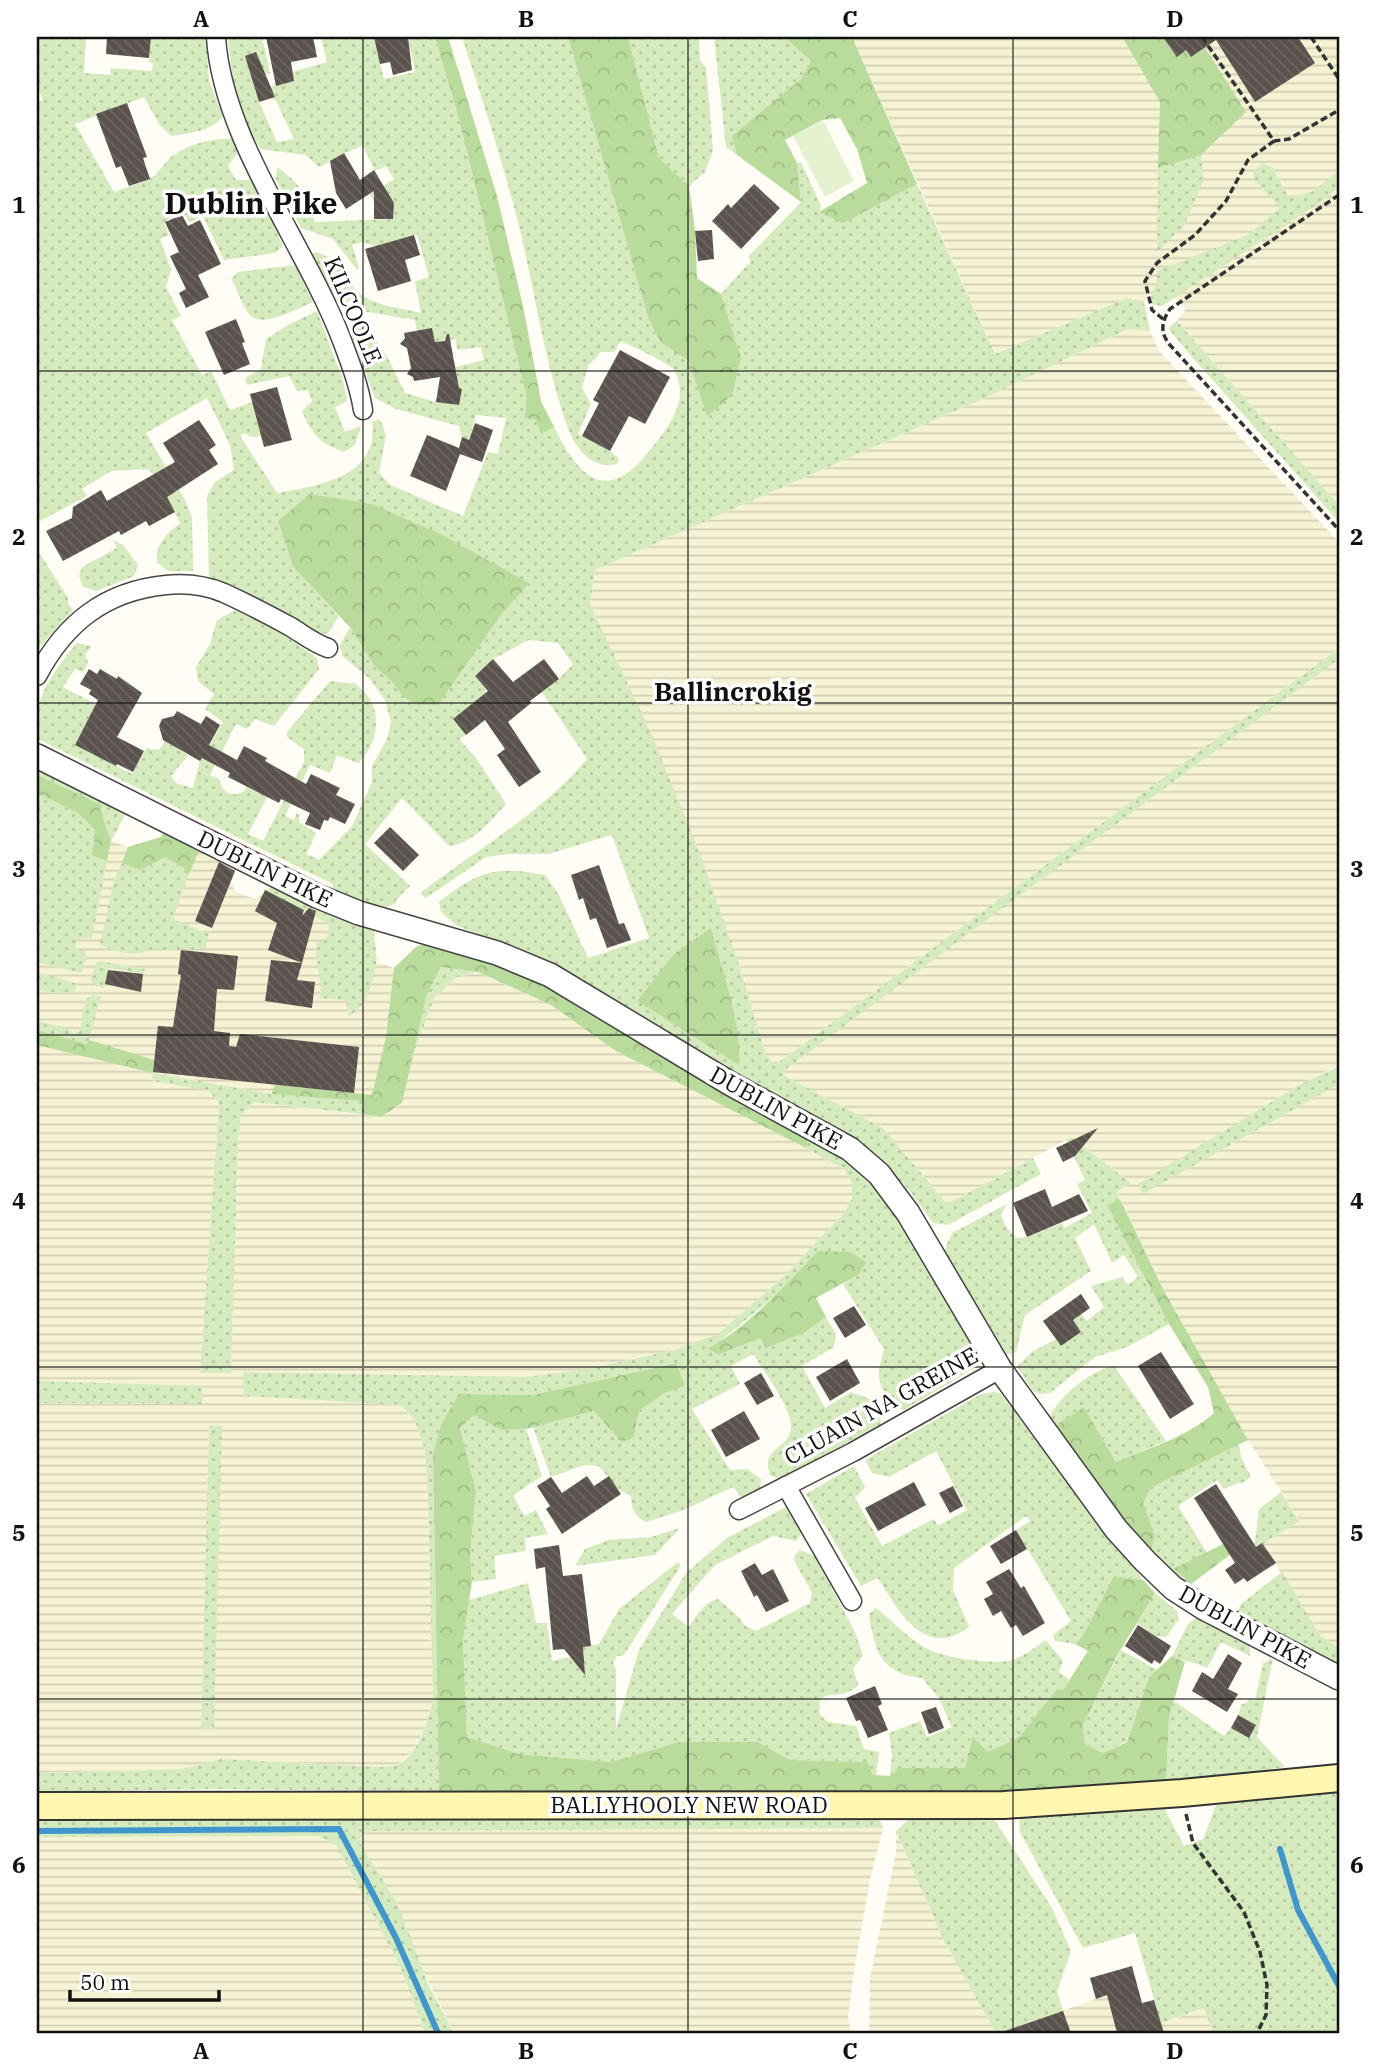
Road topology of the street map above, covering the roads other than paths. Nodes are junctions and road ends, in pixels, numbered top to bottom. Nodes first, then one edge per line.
1 (216, 37) edge
2 (363, 410) dead end
3 (328, 648) dead end
4 (37, 676) edge
5 (37, 756) edge
6 (1000, 1369) junction
7 (786, 1486) junction
8 (739, 1510) dead end
9 (852, 1601) dead end
10 (1339, 1678) edge
11 (1339, 1778) edge
12 (37, 1806) edge

1 - 2 street, KILCOOLE
3 - 4 street
5 - 6 street, DUBLIN PIKE
6 - 7 street, CLUAIN NA GREINE
6 - 10 street, DUBLIN PIKE
7 - 8 street, CLUAIN NA GREINE
7 - 9 street, CLUAIN NA GREINE
11 - 12 main road, BALLYHOOLY NEW ROAD

